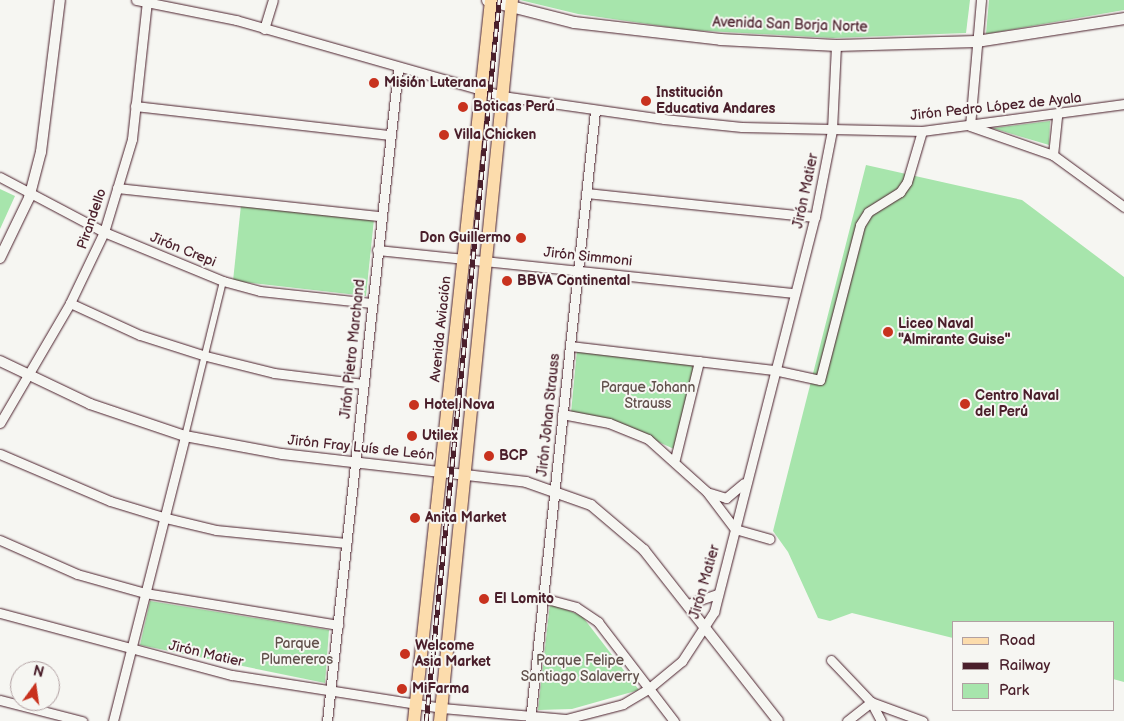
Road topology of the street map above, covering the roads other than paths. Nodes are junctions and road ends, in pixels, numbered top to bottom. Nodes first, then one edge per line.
1 (60, 0) edge
2 (136, 0) edge
3 (273, 0) edge
4 (490, 0) edge
5 (981, 0) edge
6 (147, 1) junction
7 (511, 3) edge
8 (1124, 18) edge
9 (264, 29) junction
10 (976, 41) junction
11 (836, 45) junction
12 (398, 70) junction
13 (483, 92) junction
14 (502, 96) junction
15 (1124, 104) edge
16 (135, 106) junction
17 (594, 112) junction
18 (1057, 116) junction
19 (970, 126) junction
20 (832, 130) junction
21 (922, 131) junction
22 (390, 135) junction
23 (1053, 155) junction
24 (0, 177) edge
25 (117, 188) junction
26 (31, 190) junction
27 (586, 193) junction
28 (1124, 207) edge
29 (381, 216) junction
30 (815, 217) junction
31 (104, 232) junction
32 (377, 250) junction
33 (0, 258) edge
34 (463, 258) junction
35 (485, 261) junction
36 (578, 270) junction
37 (223, 281) junction
38 (795, 293) junction
39 (70, 303) junction
40 (371, 303) junction
41 (570, 346) junction
42 (206, 356) junction
43 (0, 361) edge
44 (699, 361) junction
45 (774, 370) junction
46 (26, 377) junction
47 (363, 384) junction
48 (562, 414) junction
49 (0, 423) edge
50 (186, 436) junction
51 (0, 454) edge
52 (675, 459) junction
53 (355, 461) junction
54 (442, 471) junction
55 (466, 473) junction
56 (748, 478) junction
57 (554, 489) junction
58 (707, 492) junction
59 (166, 518) junction
60 (735, 530) junction
61 (770, 539) dead end
62 (0, 540) edge
63 (346, 543) junction
64 (145, 593) junction
65 (717, 594) junction
66 (543, 598) junction
67 (688, 604) junction
68 (0, 613) edge
69 (338, 625) junction
70 (707, 627) junction
71 (130, 649) junction
72 (831, 660) dead end
73 (648, 689) junction
74 (331, 692) junction
75 (0, 700) edge
76 (871, 702) junction
77 (416, 704) junction
78 (442, 708) junction
79 (530, 719) edge
80 (902, 719) edge
81 (82, 721) edge
82 (113, 721) edge
83 (327, 721) edge
84 (414, 721) edge
85 (440, 721) edge
86 (674, 721) edge
87 (778, 721) edge
88 (847, 721) edge
89 (881, 721) edge
90 (923, 721) edge

1 - 26 street
2 - 6 street, Jirón Pedro López de Ayala
3 - 9 street
4 - 7 main road, Avenida San Borja Norte
4 - 13 main road, Avenida Aviación
5 - 10 street
6 - 9 street, Jirón Pedro López de Ayala
6 - 16 street, Pirandello
7 - 11 main road, Avenida San Borja Norte
7 - 14 main road
8 - 10 main road, Avenida San Borja Norte
9 - 12 street, Jirón Pedro López de Ayala
10 - 11 main road, Avenida San Borja Norte
10 - 19 street
11 - 20 street, Jirón Matier
12 - 13 street, Jirón Pedro López de Ayala
12 - 22 street, Jirón Pietro Marchand
13 - 14 street, Jirón Pedro López de Ayala
13 - 34 main road, Avenida Aviación
14 - 17 street, Jirón Pedro López de Ayala
14 - 35 main road
15 - 18 street, Jirón Pedro López de Ayala
16 - 22 street
16 - 25 street, Pirandello
17 - 20 street, Jirón Pedro López de Ayala
17 - 27 street, Jirón Johan Strauss
18 - 19 street, Jirón Pedro López de Ayala
18 - 23 street
19 - 21 street, Jirón Pedro López de Ayala
19 - 23 street
20 - 21 street, Jirón Pedro López de Ayala
20 - 30 street, Jirón Matier
21 - 45 street
22 - 29 street, Jirón Pietro Marchand
23 - 28 street
24 - 26 street, Jirón Crepi
25 - 29 street
25 - 31 street, Pirandello
26 - 31 street, Jirón Crepi
26 - 33 street
27 - 30 street
27 - 36 street, Jirón Johan Strauss
29 - 32 street, Jirón Pietro Marchand
30 - 38 street, Jirón Matier
31 - 37 street, Jirón Crepi
31 - 39 street, Pirandello
32 - 34 street, Jirón Simmoni
32 - 40 street, Jirón Pietro Marchand
34 - 35 street, Jirón Simmoni
34 - 54 main road, Avenida Aviación
35 - 36 street, Jirón Simmoni
35 - 55 main road
36 - 38 street, Jirón Simmoni
36 - 41 street, Jirón Johan Strauss
37 - 40 street, Jirón Crepi
37 - 42 street
38 - 45 street, Jirón Matier
39 - 42 street
39 - 46 street, Pirandello
40 - 47 street, Jirón Pietro Marchand
41 - 44 street
41 - 48 street, Jirón Johan Strauss
42 - 47 street
42 - 50 street
43 - 46 street, Jirón Fray Luís de León
44 - 45 street
44 - 52 street
45 - 56 street, Jirón Matier
46 - 49 street, Pirandello
46 - 50 street, Jirón Fray Luís de León
47 - 53 street, Jirón Pietro Marchand
48 - 52 street
48 - 57 street, Jirón Johan Strauss
50 - 53 street, Jirón Fray Luís de León
50 - 59 street
51 - 59 street
52 - 58 street
53 - 54 street, Jirón Fray Luís de León
53 - 63 street, Jirón Pietro Marchand
54 - 55 street, Jirón Fray Luís de León
54 - 77 main road, Avenida Aviación
55 - 57 street, Jirón Fray Luís de León
55 - 78 main road
56 - 58 street
56 - 60 street, Jirón Matier
57 - 66 street, Jirón Johan Strauss
57 - 67 street, Jirón Fray Luís de León
58 - 60 street
59 - 63 street
59 - 64 street
60 - 61 street
60 - 65 street, Jirón Matier
62 - 64 street
63 - 69 street, Jirón Pietro Marchand
64 - 69 street
64 - 71 street
65 - 67 street
65 - 70 street, Jirón Matier
66 - 73 street
66 - 79 street, Jirón Johan Strauss
67 - 70 street, Jirón Fray Luís de León
68 - 71 street, Jirón Matier
69 - 74 street, Jirón Pietro Marchand
70 - 73 street, Jirón Matier
70 - 87 street, Jirón Fray Luís de León
71 - 74 street, Jirón Matier
71 - 82 street
72 - 76 street
73 - 79 street, Jirón Matier
73 - 86 street
74 - 77 street, Jirón Matier
74 - 83 street, Jirón Pietro Marchand
75 - 81 street
76 - 80 street
76 - 88 street
76 - 89 street
77 - 78 street, Jirón Matier
77 - 84 main road, Avenida Aviación
78 - 79 street, Jirón Matier
78 - 85 main road
80 - 90 street

